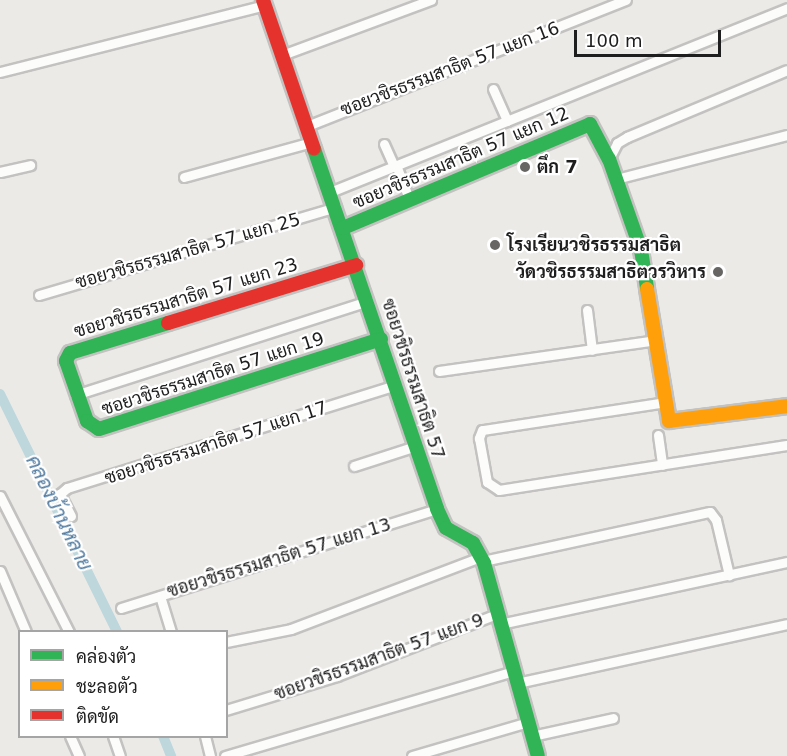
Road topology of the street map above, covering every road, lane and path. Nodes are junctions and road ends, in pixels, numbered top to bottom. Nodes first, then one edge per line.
1 (431, 0) edge
2 (626, 0) edge
3 (263, 3) edge
4 (787, 8) edge
5 (282, 55) junction
6 (787, 70) edge
7 (0, 72) edge
8 (493, 89) dead end
9 (507, 121) junction
10 (307, 126) junction
11 (787, 135) edge
12 (312, 142) junction
13 (384, 144) dead end
14 (609, 159) junction
15 (30, 165) dead end
16 (395, 166) junction
17 (0, 172) edge
18 (184, 177) dead end
19 (616, 179) junction
20 (330, 192) junction
21 (407, 194) dead end
22 (336, 207) junction
23 (343, 228) junction
24 (356, 265) junction
25 (39, 295) dead end
26 (368, 301) junction
27 (587, 310) dead end
28 (381, 339) junction
29 (657, 340) junction
30 (592, 350) junction
31 (439, 371) dead end
32 (396, 386) junction
33 (75, 395) junction
34 (666, 402) junction
35 (787, 406) edge
36 (658, 435) dead end
37 (787, 445) edge
38 (416, 446) junction
39 (662, 465) junction
40 (354, 466) dead end
41 (0, 496) edge
42 (436, 509) junction
43 (71, 516) dead end
44 (482, 559) junction
45 (787, 562) edge
46 (0, 571) edge
47 (729, 575) junction
48 (160, 596) junction
49 (121, 608) dead end
50 (499, 619) junction
51 (787, 624) edge
52 (25, 630) edge
53 (68, 630) edge
54 (170, 630) edge
55 (228, 642) edge
56 (515, 677) junction
57 (228, 709) edge
58 (613, 718) dead end
59 (528, 722) junction
60 (532, 736) junction
61 (71, 738) edge
62 (114, 738) edge
63 (206, 738) edge
64 (79, 756) edge
65 (120, 756) edge
66 (210, 756) edge
67 (225, 756) edge
68 (412, 756) edge
69 (538, 756) edge

1 - 5 street
2 - 10 street, ซอยวชิรธรรมสาธิต 57 แยก 16
3 - 5 street, ซอยวชิรธรรมสาธิต 57
3 - 7 street
4 - 9 street
5 - 10 street, ซอยวชิรธรรมสาธิต 57
6 - 14 street
8 - 9 street
9 - 16 street
10 - 12 street, ซอยวชิรธรรมสาธิต 57
11 - 19 street
12 - 18 street
12 - 20 street, ซอยวชิรธรรมสาธิต 57
13 - 16 street
14 - 19 street, ซอยวชิรธรรมสาธิต 57 แยก 12
14 - 23 street, ซอยวชิรธรรมสาธิต 57 แยก 12
15 - 17 street
16 - 20 street
16 - 21 street
19 - 29 street, ซอยวชิรธรรมสาธิต 57 แยก 12
20 - 22 street, ซอยวชิรธรรมสาธิต 57
22 - 23 street, ซอยวชิรธรรมสาธิต 57
22 - 25 street, ซอยวชิรธรรมสาธิต 57 แยก 25
23 - 24 street, ซอยวชิรธรรมสาธิต 57
24 - 26 street, ซอยวชิรธรรมสาธิต 57
24 - 33 street, ซอยวชิรธรรมสาธิต 57 แยก 23
26 - 28 street, ซอยวชิรธรรมสาธิต 57
26 - 33 street
27 - 30 street
28 - 32 street, ซอยวชิรธรรมสาธิต 57
28 - 33 street, ซอยวชิรธรรมสาธิต 57 แยก 19
29 - 30 street
29 - 34 street, ซอยวชิรธรรมสาธิต 57 แยก 12
30 - 31 street
32 - 38 street, ซอยวชิรธรรมสาธิต 57
32 - 43 street, ซอยวชิรธรรมสาธิต 57 แยก 17
34 - 35 street
34 - 39 street
36 - 39 street
37 - 39 street
38 - 40 street
38 - 42 street, ซอยวชิรธรรมสาธิต 57
41 - 53 street
42 - 44 street, ซอยวชิรธรรมสาธิต 57
42 - 48 street, ซอยวชิรธรรมสาธิต 57 แยก 13
44 - 47 street
44 - 50 street
44 - 55 street
45 - 47 street, ซอยวชิรธรรมสาธิต 57 แยก 9
46 - 52 street
47 - 50 street, ซอยวชิรธรรมสาธิต 57 แยก 9
48 - 49 street, ซอยวชิรธรรมสาธิต 57 แยก 13
48 - 54 street
50 - 56 street
50 - 57 street, ซอยวชิรธรรมสาธิต 57 แยก 9
51 - 56 street
56 - 59 street
56 - 67 street
58 - 60 street
59 - 60 street
59 - 68 street
60 - 69 street
61 - 64 street
62 - 65 street
63 - 66 street

